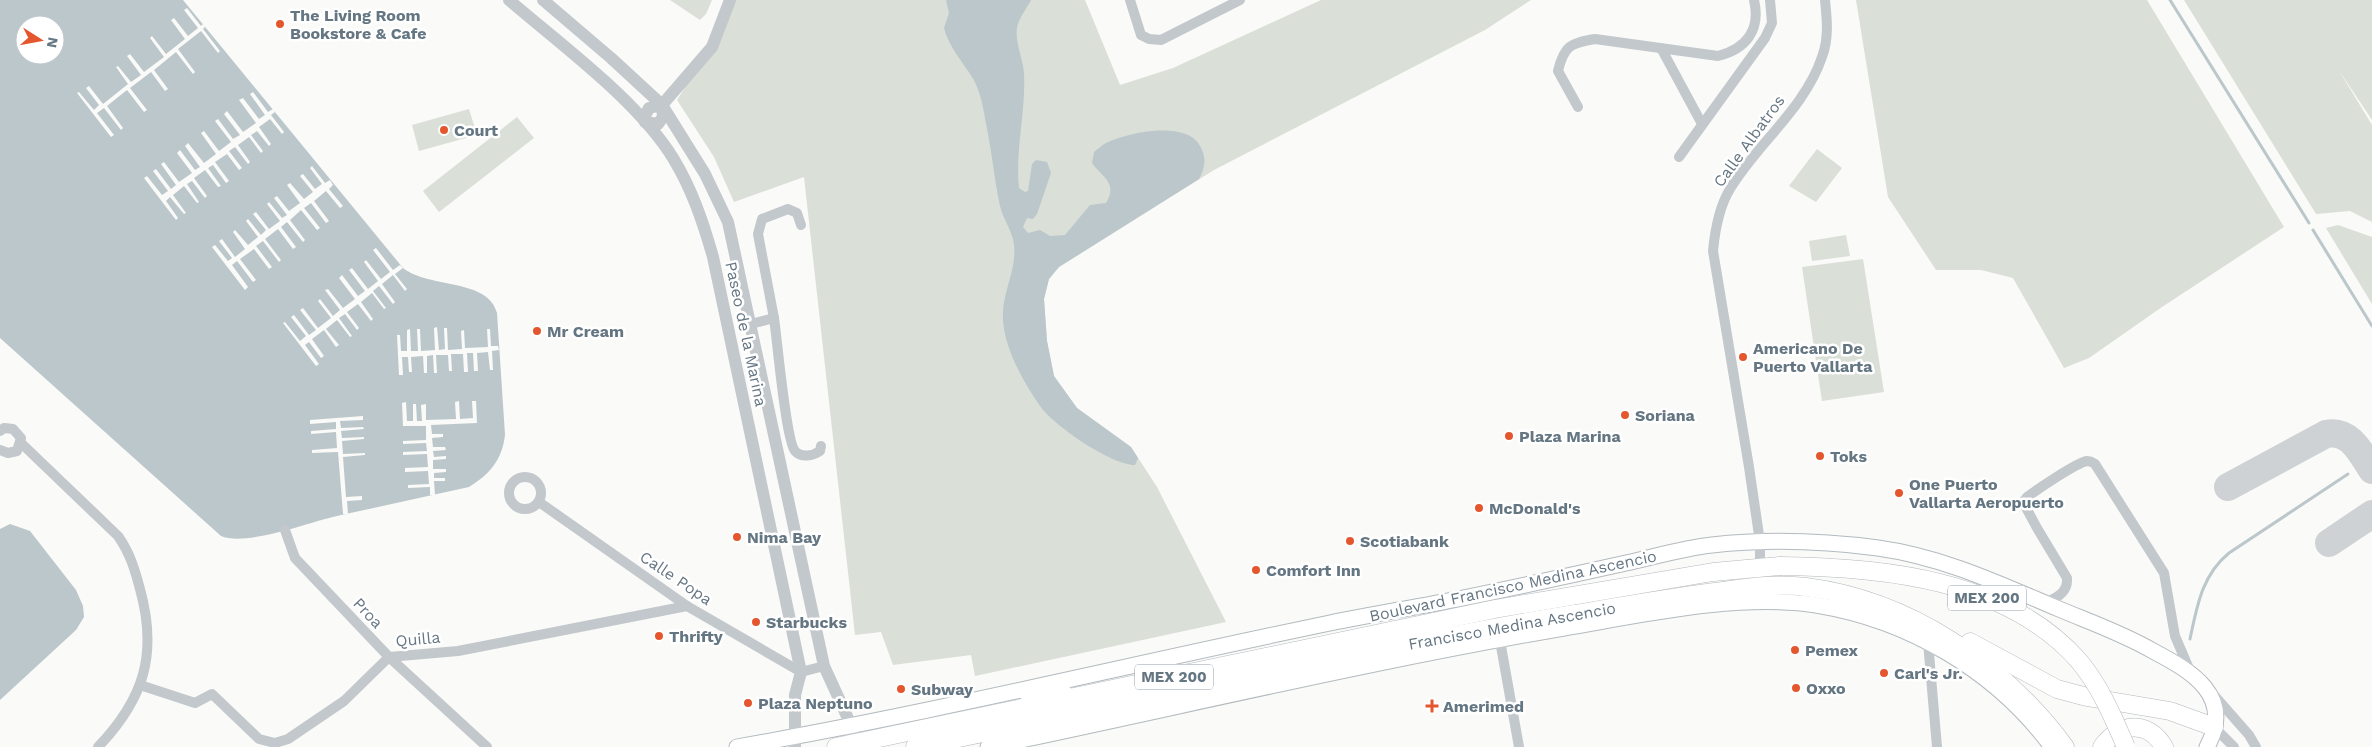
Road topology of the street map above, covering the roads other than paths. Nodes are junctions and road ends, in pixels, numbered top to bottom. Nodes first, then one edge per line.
1 (509, 0) edge
2 (543, 0) edge
3 (730, 0) edge
4 (1130, 0) edge
5 (1240, 0) edge
6 (1825, 0) edge
7 (1755, 2) edge
8 (1770, 2) edge
9 (1226, 4) edge
10 (1744, 44) junction
11 (1661, 48) junction
12 (1754, 53) junction
13 (662, 105) junction
14 (1578, 108) dead end
15 (645, 122) junction
16 (1702, 124) junction
17 (1679, 157) dead end
18 (801, 224) dead end
19 (748, 309) junction
20 (726, 316) junction
21 (774, 318) junction
22 (752, 328) junction
23 (730, 339) junction
24 (0, 431) edge
25 (21, 443) junction
26 (821, 446) dead end
27 (0, 450) edge
28 (539, 502) dead end
29 (285, 530) dead end
30 (1760, 542) junction
31 (1760, 585) junction
32 (2045, 603) junction
33 (688, 606) junction
34 (1498, 625) junction
35 (1934, 638) junction
36 (389, 657) junction
37 (824, 666) junction
38 (2190, 671) junction
39 (800, 672) junction
40 (2203, 683) junction
41 (140, 685) junction
42 (1026, 691) junction
43 (1081, 697) junction
44 (851, 725) junction
45 (2214, 728) junction
46 (795, 742) edge
47 (847, 746) edge
48 (98, 747) edge
49 (487, 747) edge
50 (738, 747) edge
51 (915, 747) edge
52 (988, 747) edge
53 (1519, 747) edge
54 (1937, 747) edge
55 (2052, 747) edge
56 (2065, 747) edge
57 (2102, 747) edge
58 (2126, 747) edge
59 (2164, 747) edge
60 (2207, 747) edge
61 (2234, 747) edge
62 (2256, 747) edge

1 - 15 street, Paseo de la Marina
2 - 13 street, Paseo de la Marina
3 - 13 street
4 - 9 street
5 - 9 street
6 - 30 street, Calle Albatros
7 - 8 street
7 - 10 street
8 - 12 street
10 - 11 street
10 - 12 street
11 - 14 street
11 - 16 street
12 - 16 street
13 - 15 street
13 - 19 street, Paseo de la Marina
15 - 20 street, Paseo de la Marina
16 - 17 street
18 - 21 street
19 - 20 street
19 - 22 street, Paseo de la Marina
20 - 23 street, Paseo de la Marina
21 - 22 street
21 - 26 street
22 - 23 street
22 - 37 street, Paseo de la Marina
23 - 39 street, Paseo de la Marina
24 - 25 street
25 - 27 street
25 - 41 street
28 - 33 street, Calle Popa
29 - 36 street, Proa
30 - 31 street, Calle Albatros
30 - 32 main road, Boulevard Francisco Medina Ascencio
30 - 42 main road, Boulevard Francisco Medina Ascencio
31 - 34 main road, Francisco Medina Ascencio
31 - 34 highway, Francisco Medina Ascencio / MEX 200
31 - 35 highway, Francisco Medina Ascencio / MEX 200
31 - 58 highway, Francisco Medina Ascencio / MEX 200, bridge
32 - 38 main road, Boulevard Francisco Medina Ascencio
32 - 38 street
33 - 36 street, Quilla
33 - 39 street, Calle Popa
34 - 43 highway, Francisco Medina Ascencio / MEX 200
34 - 51 highway, Francisco Medina Ascencio / MEX 200
34 - 52 main road, Francisco Medina Ascencio
34 - 53 street
35 - 45 highway
35 - 54 street
35 - 55 main road, Francisco Medina Ascencio
35 - 56 highway, Francisco Medina Ascencio / MEX 200
36 - 41 street, Quilla
36 - 49 street, Proa
37 - 39 street
37 - 44 street, Paseo de la Marina
38 - 40 main road, Boulevard Francisco Medina Ascencio
39 - 46 street, Paseo de la Marina
40 - 45 main road, Boulevard Francisco Medina Ascencio
40 - 62 street
41 - 48 street
42 - 43 highway
42 - 44 main road, Boulevard Francisco Medina Ascencio
43 - 47 highway, Francisco Medina Ascencio / MEX 200
44 - 46 main road, Boulevard Francisco Medina Ascencio
44 - 47 street, Paseo de la Marina
45 - 60 main road, Boulevard Francisco Medina Ascencio
45 - 61 street
46 - 50 main road, Boulevard Francisco Medina Ascencio
57 - 59 highway

